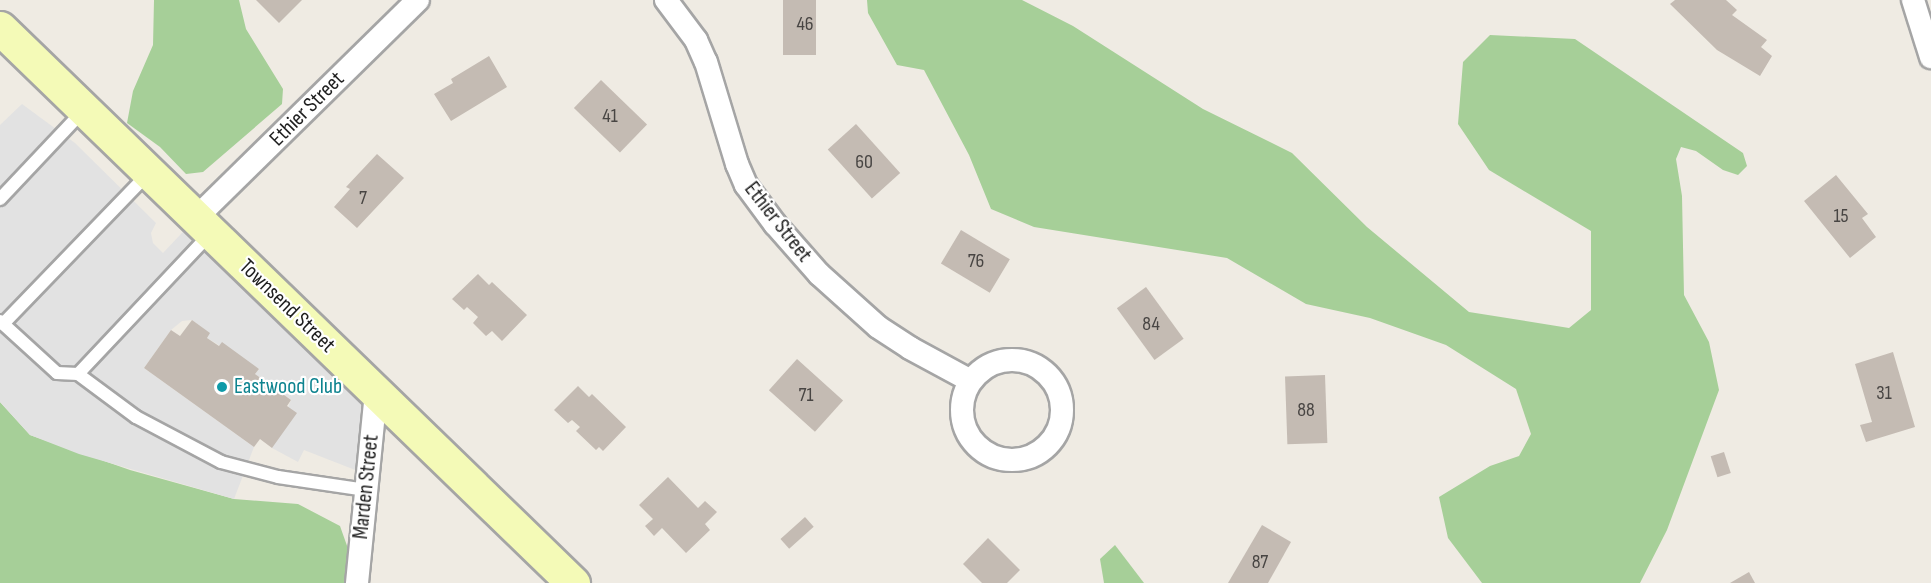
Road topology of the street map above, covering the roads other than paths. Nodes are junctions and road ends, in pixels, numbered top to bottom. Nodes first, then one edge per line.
1 (418, 0) edge
2 (666, 0) edge
3 (1912, 0) edge
4 (0, 28) edge
5 (1931, 57) edge
6 (84, 110) junction
7 (149, 172) junction
8 (0, 200) edge
9 (204, 226) junction
10 (2, 322) edge
11 (78, 374) junction
12 (971, 381) junction
13 (376, 392) junction
14 (366, 490) junction
15 (357, 583) edge
16 (573, 583) edge

1 - 9 street, Ethier Street
2 - 12 street, Ethier Street
3 - 5 street
4 - 6 street, Townsend Street
6 - 7 street, Townsend Street
6 - 8 lane
7 - 9 street, Townsend Street
7 - 10 lane
9 - 11 lane
9 - 13 street, Townsend Street
10 - 11 lane
11 - 14 lane
12 - 12 street
13 - 14 street, Marden Street
13 - 16 street, Townsend Street
14 - 15 street, Marden Street

